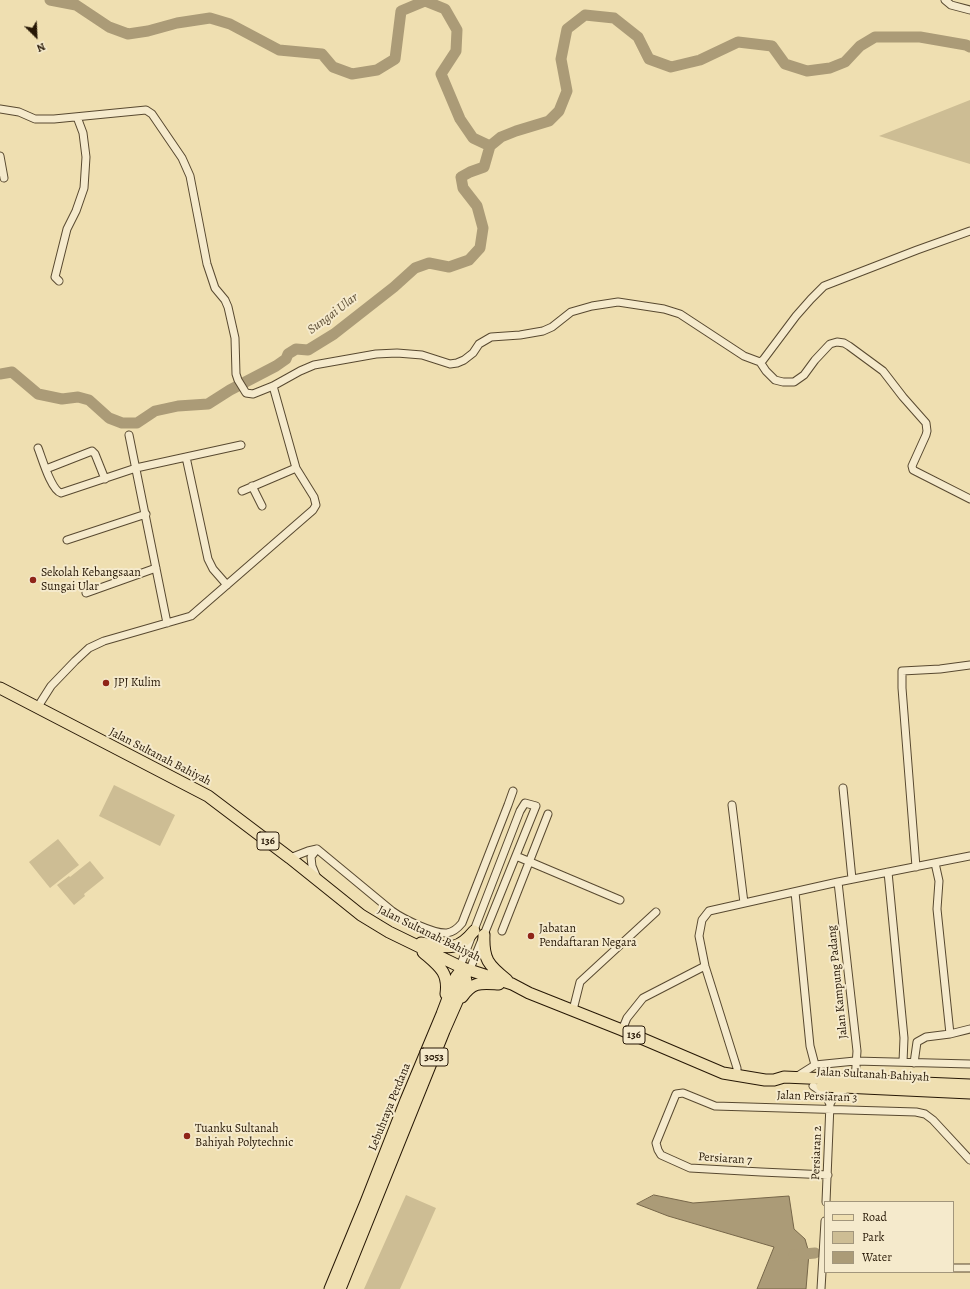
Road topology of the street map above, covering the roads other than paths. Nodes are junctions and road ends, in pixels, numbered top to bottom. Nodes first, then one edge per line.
1 (945, 0) edge
2 (970, 10) edge
3 (0, 109) edge
4 (77, 117) junction
5 (0, 156) edge
6 (4, 178) dead end
7 (970, 231) edge
8 (59, 281) dead end
9 (760, 362) junction
10 (273, 386) junction
11 (130, 435) dead end
12 (241, 445) dead end
13 (38, 448) dead end
14 (186, 457) junction
15 (136, 468) junction
16 (296, 468) junction
17 (46, 469) junction
18 (105, 478) junction
19 (252, 486) junction
20 (242, 491) dead end
21 (970, 500) edge
22 (262, 506) dead end
23 (146, 514) junction
24 (67, 540) dead end
25 (156, 568) junction
26 (227, 585) junction
27 (86, 593) dead end
28 (167, 622) junction
29 (970, 665) edge
30 (0, 688) edge
31 (37, 708) junction
32 (843, 788) dead end
33 (513, 791) dead end
34 (508, 805) junction
35 (732, 805) dead end
36 (520, 811) junction
37 (548, 814) dead end
38 (317, 849) junction
39 (516, 856) junction
40 (970, 856) edge
41 (290, 858) junction
42 (529, 861) junction
43 (935, 863) junction
44 (916, 867) junction
45 (888, 872) junction
46 (852, 879) junction
47 (318, 880) junction
48 (838, 882) junction
49 (795, 892) junction
50 (620, 900) dead end
51 (744, 903) junction
52 (656, 912) dead end
53 (502, 931) dead end
54 (479, 933) junction
55 (410, 941) junction
56 (705, 966) junction
57 (463, 972) junction
58 (512, 984) junction
59 (573, 1010) junction
60 (446, 1016) junction
61 (970, 1029) edge
62 (622, 1030) junction
63 (444, 1031) junction
64 (952, 1033) junction
65 (970, 1033) edge
66 (855, 1061) junction
67 (903, 1062) junction
68 (914, 1063) junction
69 (970, 1064) edge
70 (815, 1065) junction
71 (737, 1076) junction
72 (795, 1078) junction
73 (774, 1080) junction
74 (852, 1084) junction
75 (970, 1084) edge
76 (813, 1086) junction
77 (970, 1093) edge
78 (406, 1100) junction
79 (830, 1106) junction
80 (665, 1120) joint
81 (402, 1134) junction
82 (970, 1160) edge
83 (828, 1175) junction
84 (826, 1201) edge
85 (824, 1244) edge
86 (823, 1267) edge
87 (954, 1268) edge
88 (970, 1268) edge
89 (330, 1289) edge
90 (340, 1289) edge
91 (821, 1289) edge

1 - 2 street
3 - 4 street
4 - 8 street
4 - 10 street
5 - 6 street
7 - 9 street
9 - 10 street
9 - 21 street
10 - 16 street
11 - 15 street
12 - 14 street
13 - 17 street
14 - 15 street
14 - 26 street
15 - 18 street
15 - 23 street
16 - 19 street
16 - 26 street
17 - 18 street
17 - 18 street
19 - 20 street
19 - 22 street
23 - 24 street
23 - 25 street
25 - 27 street
25 - 28 street
26 - 28 street
28 - 31 street
29 - 44 street
30 - 31 main road, Jalan Sultanah Bahiyah / 136
31 - 41 main road, Jalan Sultanah Bahiyah / 136
32 - 46 street
33 - 34 street
34 - 36 street
34 - 38 street
35 - 51 street
36 - 39 street
36 - 54 street
37 - 42 street
38 - 41 street
38 - 47 street
39 - 42 street
39 - 54 street
40 - 43 street
41 - 47 main road, Jalan Sultanah Bahiyah / 136
42 - 50 street
42 - 53 street
43 - 44 street
43 - 64 street
44 - 45 street
45 - 46 street
45 - 67 street
46 - 48 street
47 - 55 main road, Jalan Sultanah Bahiyah / 136
48 - 49 street
48 - 66 street, Jalan Kampung Padang
49 - 51 street
49 - 70 street
51 - 56 street
52 - 59 street
54 - 55 main road
54 - 57 street
54 - 57 street
54 - 58 main road
55 - 57 main road, Jalan Sultanah Bahiyah / 136
55 - 60 main road
56 - 62 street
56 - 71 street
57 - 58 main road, Jalan Sultanah Bahiyah / 136
57 - 60 main road, Lebuhraya Perdana / 3053
58 - 59 main road, Jalan Sultanah Bahiyah / 136
58 - 60 main road
59 - 62 main road, Jalan Sultanah Bahiyah / 136
60 - 63 main road, Lebuhraya Perdana / 3053
60 - 78 main road, Lebuhraya Perdana / 3053
61 - 64 street
62 - 71 main road, Jalan Sultanah Bahiyah / 136
63 - 78 main road
63 - 81 main road, Lebuhraya Perdana / 3053
64 - 65 street
64 - 68 street
66 - 67 street
66 - 70 street
66 - 74 street, Jalan Kampung Padang
67 - 68 street
68 - 69 street
70 - 72 street
71 - 73 main road, Jalan Sultanah Bahiyah / 136
72 - 73 main road, Jalan Sultanah Bahiyah / 136
72 - 74 main road, Jalan Sultanah Bahiyah / 136
73 - 76 main road, Jalan Sultanah Bahiyah / 136
74 - 75 main road, Jalan Sultanah Bahiyah / 136
74 - 76 main road, Jalan Sultanah Bahiyah / 136
74 - 77 main road, Jalan Sultanah Bahiyah / 136
74 - 79 street
76 - 79 street
78 - 81 main road
78 - 89 main road, Lebuhraya Perdana / 3053
79 - 80 street, Jalan Persiaran 3
79 - 82 street, Jalan Persiaran 3
79 - 83 street, Persiaran 2
80 - 83 street, Persiaran 7
81 - 90 main road, Lebuhraya Perdana / 3053
83 - 84 street, Persiaran 2
85 - 86 street
86 - 91 street
87 - 88 street

